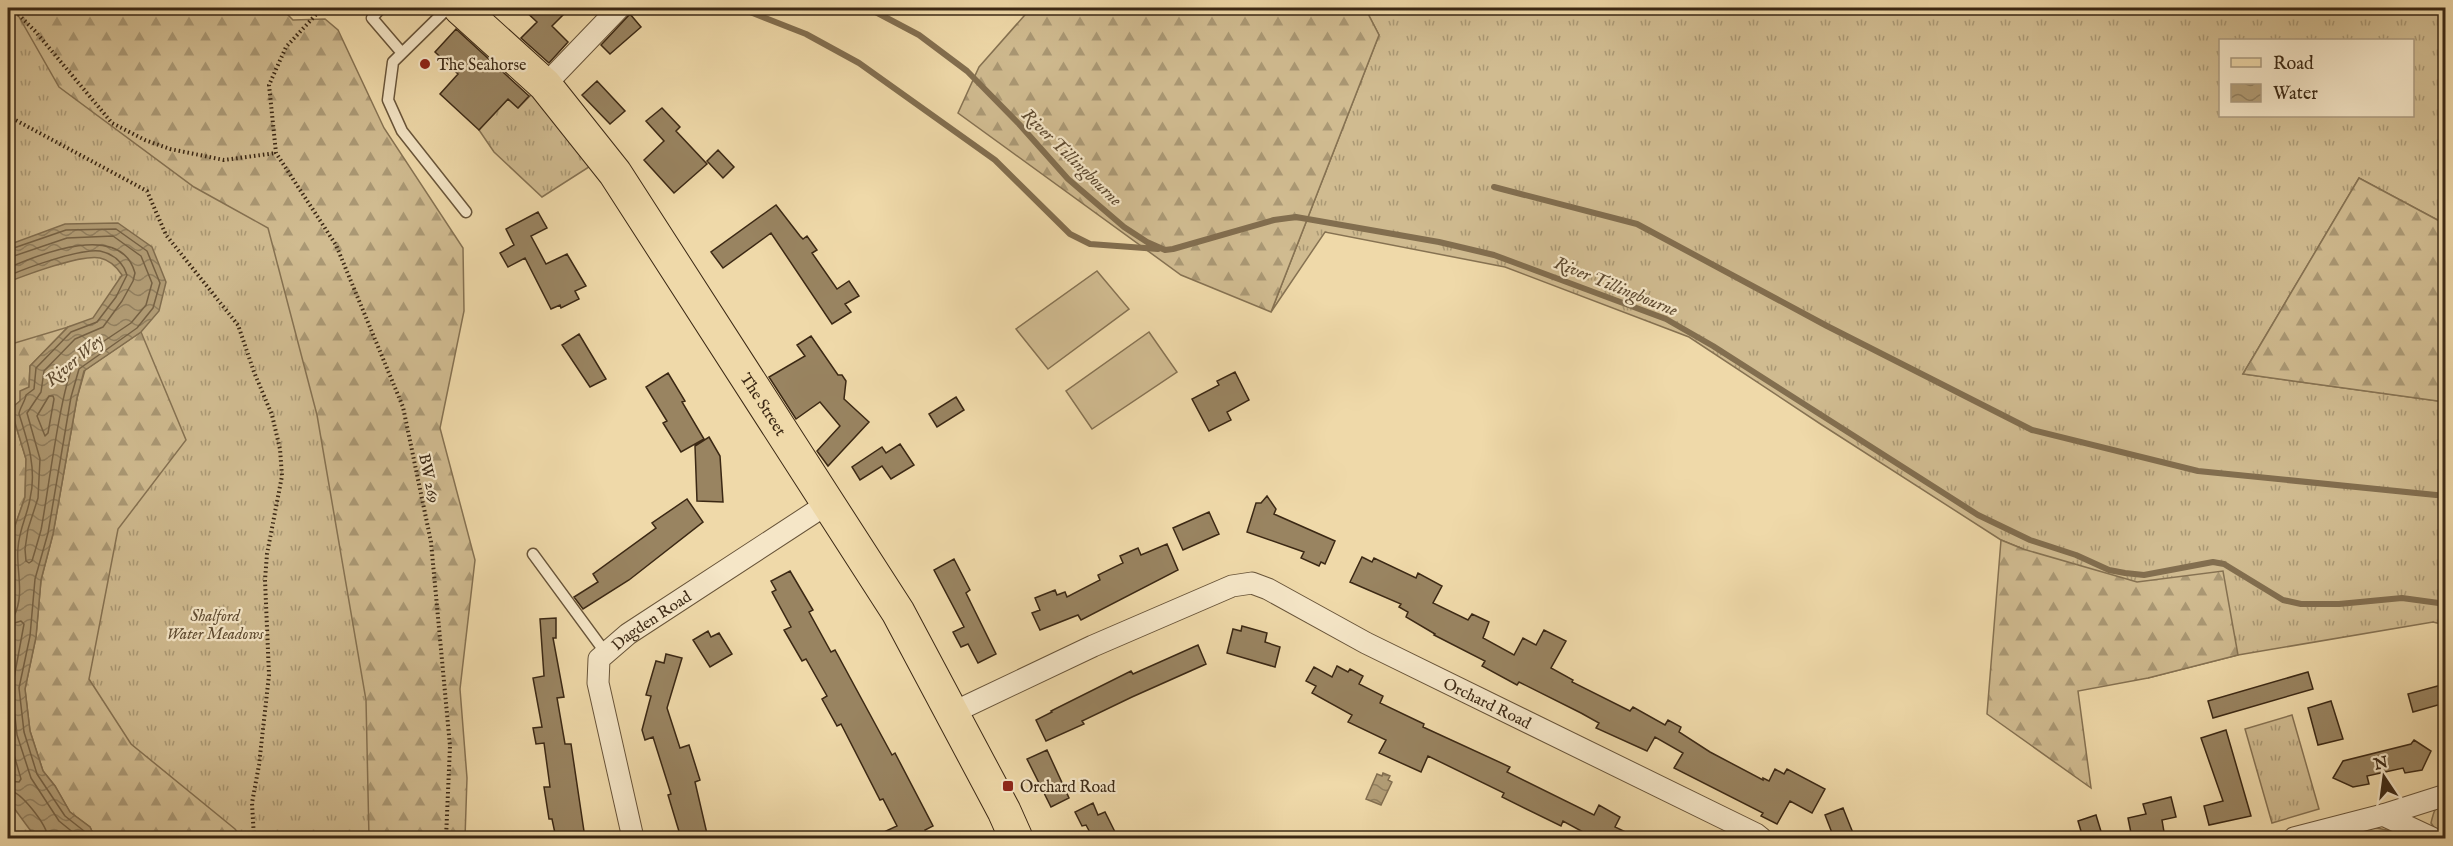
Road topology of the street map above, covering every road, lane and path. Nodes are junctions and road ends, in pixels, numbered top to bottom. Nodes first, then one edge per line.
1 (12, 8) edge
2 (322, 8) edge
3 (381, 8) edge
4 (448, 8) edge
5 (460, 8) edge
6 (619, 8) edge
7 (402, 53) junction
8 (545, 85) junction
9 (8, 116) edge
10 (276, 153) junction
11 (466, 212) dead end
12 (827, 504) junction
13 (533, 554) dead end
14 (605, 652) junction
15 (952, 713) junction
16 (2445, 795) edge
17 (2384, 815) junction
18 (2409, 833) edge
19 (254, 838) edge
20 (446, 838) edge
21 (633, 838) edge
22 (1016, 838) edge
23 (1761, 838) edge
24 (2294, 838) edge
25 (2432, 838) edge

1 - 10 path
2 - 10 path
3 - 7 lane
4 - 7 lane
5 - 8 main road, The Street
6 - 8 street
7 - 11 lane
8 - 12 main road, The Street
9 - 19 path
10 - 20 path, BW 269
12 - 14 street, Dagden Road
12 - 15 main road, The Street
13 - 14 lane
14 - 21 street, Dagden Road
15 - 22 main road, The Street
15 - 23 street, Orchard Road
16 - 17 street
17 - 18 street
17 - 24 street
18 - 25 street

